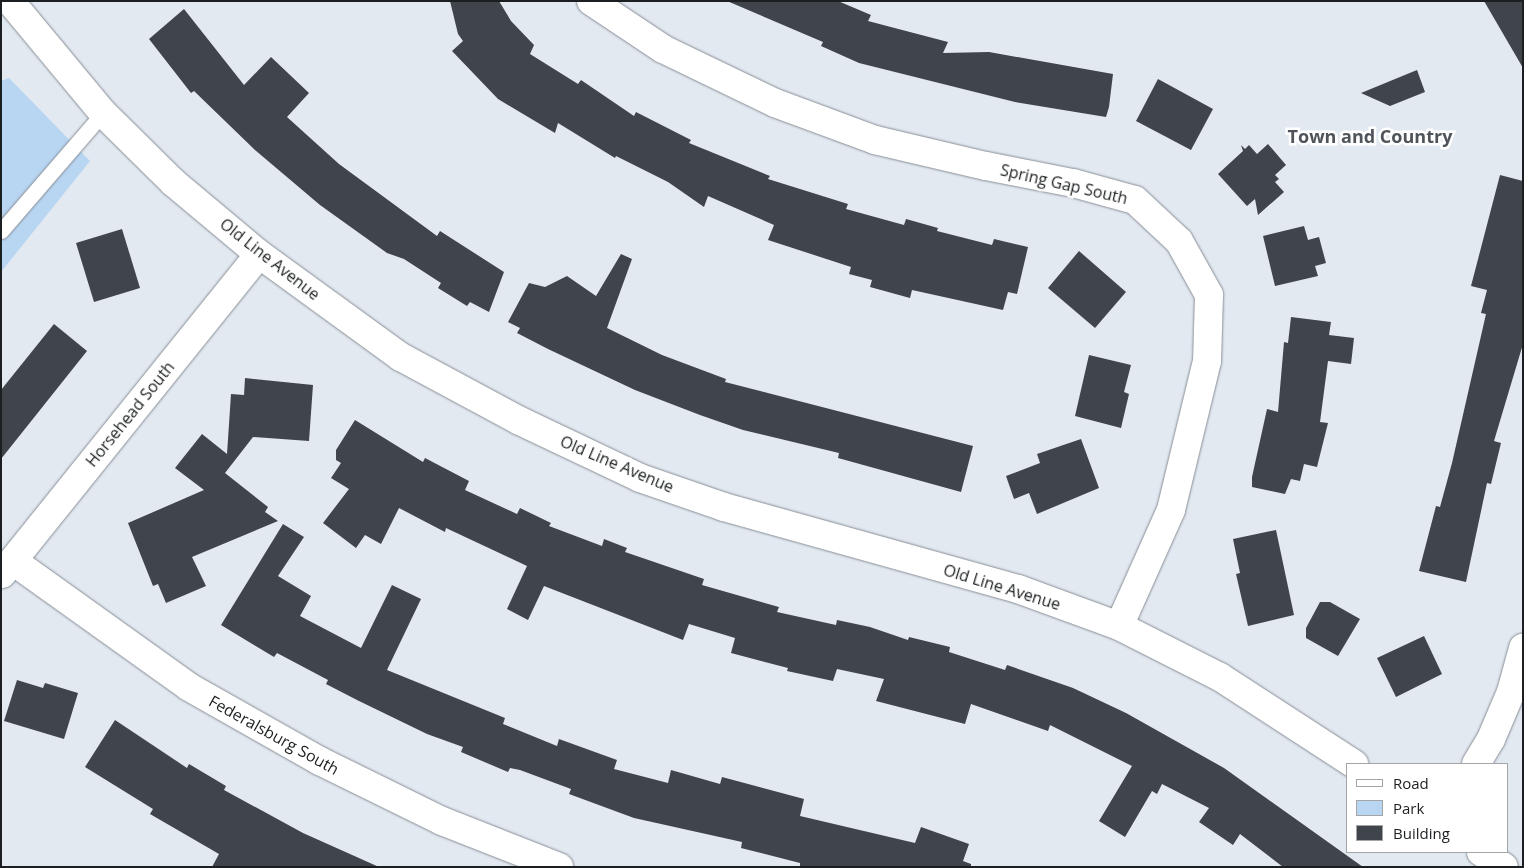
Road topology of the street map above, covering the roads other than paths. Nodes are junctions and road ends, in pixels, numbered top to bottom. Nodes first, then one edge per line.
1 (10, 1) edge
2 (590, 1) edge
3 (103, 112) junction
4 (1, 231) edge
5 (259, 254) junction
6 (7, 568) edge
7 (1119, 626) junction
8 (1523, 648) edge
9 (1352, 763) edge
10 (1477, 763) edge
11 (1483, 853) edge
12 (559, 867) edge
13 (1504, 867) edge

1 - 3 street, Old Line Avenue
2 - 7 street, Spring Gap South
3 - 4 lane
3 - 5 street, Old Line Avenue
5 - 6 street, Horsehead South
5 - 7 street, Old Line Avenue
6 - 12 street, Federalsburg South
7 - 9 street, Old Line Avenue
8 - 10 street
11 - 13 street

